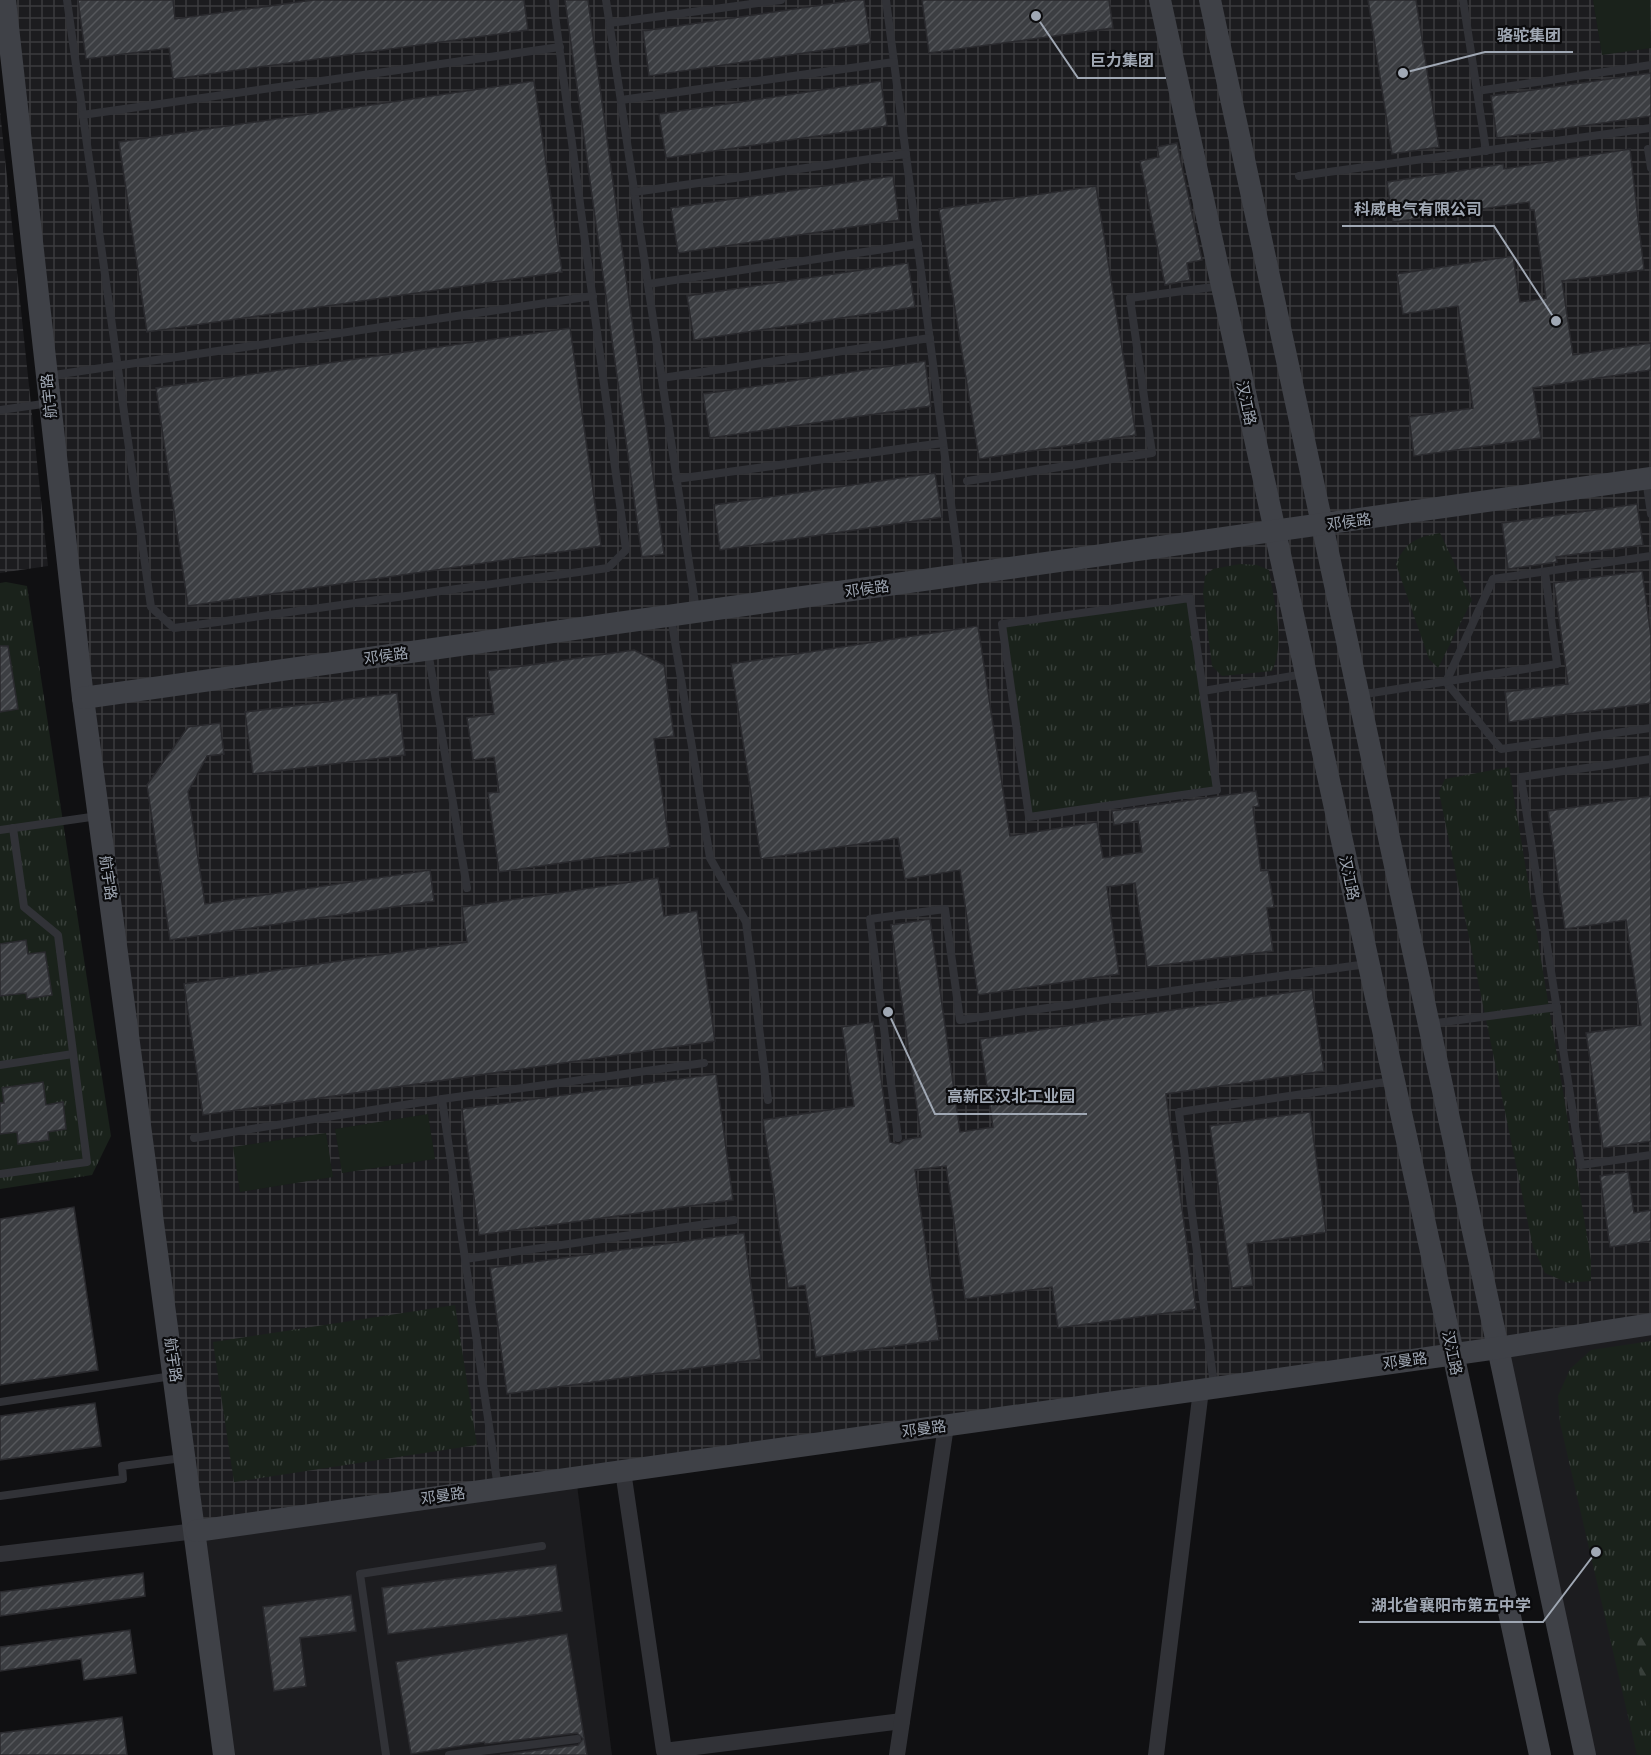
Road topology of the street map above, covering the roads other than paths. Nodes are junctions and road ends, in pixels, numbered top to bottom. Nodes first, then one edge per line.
1 (5, 0) edge
2 (66, 0) edge
3 (553, 0) edge
4 (606, 0) edge
5 (781, 0) edge
6 (886, 0) edge
7 (1160, 0) edge
8 (1210, 0) edge
9 (1463, 0) edge
10 (610, 23) junction
11 (560, 47) junction
12 (894, 62) junction
13 (1651, 65) edge
14 (1477, 91) junction
15 (621, 100) junction
16 (82, 115) junction
17 (1651, 128) edge
18 (1648, 149) dead end
19 (1486, 151) junction
20 (906, 154) junction
21 (1651, 168) edge
22 (1299, 176) dead end
23 (634, 192) junction
24 (918, 244) junction
25 (648, 284) junction
26 (1221, 286) junction
27 (592, 296) junction
28 (930, 338) junction
29 (118, 366) junction
30 (47, 376) junction
31 (662, 378) junction
32 (50, 403) junction
33 (0, 410) edge
34 (943, 443) junction
35 (676, 478) junction
36 (1648, 478) edge
37 (968, 481) dead end
38 (1651, 514) edge
39 (1321, 526) junction
40 (1274, 533) junction
41 (1651, 556) edge
42 (1545, 572) junction
43 (960, 576) junction
44 (696, 613) junction
45 (671, 617) junction
46 (428, 650) junction
47 (1305, 674) junction
48 (1446, 682) junction
49 (1203, 691) junction
50 (1358, 696) junction
51 (83, 698) junction
52 (1651, 728) edge
53 (1651, 759) edge
54 (99, 816) junction
55 (13, 828) junction
56 (0, 830) edge
57 (467, 888) dead end
58 (1368, 963) junction
59 (1557, 1007) junction
60 (1428, 1024) junction
61 (73, 1054) junction
62 (704, 1063) dead end
63 (0, 1065) edge
64 (1393, 1081) junction
65 (442, 1099) junction
66 (768, 1100) dead end
67 (194, 1138) dead end
68 (898, 1138) dead end
69 (1651, 1155) edge
70 (0, 1174) edge
71 (734, 1221) dead end
72 (465, 1259) junction
73 (1651, 1324) edge
74 (1498, 1348) junction
75 (1453, 1355) junction
76 (175, 1376) junction
77 (1208, 1389) junction
78 (0, 1402) edge
79 (946, 1426) junction
80 (186, 1458) junction
81 (623, 1471) junction
82 (498, 1488) junction
83 (0, 1496) edge
84 (196, 1531) junction
85 (542, 1546) dead end
86 (0, 1554) edge
87 (902, 1721) junction
88 (577, 1739) dead end
89 (224, 1755) edge
90 (386, 1755) edge
91 (449, 1755) edge
92 (897, 1755) edge
93 (1156, 1755) edge
94 (1540, 1755) edge
95 (1585, 1755) edge

1 - 30 street, 航宇路
2 - 16 lane
3 - 11 lane
4 - 10 lane
5 - 10 lane
6 - 12 lane
7 - 26 street, 汉江路
8 - 39 street
9 - 14 lane
10 - 15 lane
11 - 16 lane
11 - 27 lane
12 - 15 lane
12 - 20 lane
13 - 14 lane
14 - 19 lane
15 - 23 lane
16 - 29 lane
17 - 19 lane
18 - 21 lane
19 - 22 lane
20 - 23 lane
20 - 24 lane
23 - 25 lane
24 - 25 lane
24 - 28 lane
25 - 31 lane
26 - 37 lane
26 - 40 street, 汉江路
27 - 29 lane
27 - 29 lane
28 - 31 lane
28 - 34 lane
29 - 30 lane
30 - 32 street, 航宇路
31 - 35 lane
32 - 33 lane
32 - 51 street, 航宇路
34 - 35 lane
34 - 43 lane
35 - 44 lane
36 - 38 lane
36 - 39 street, 邓侯路
39 - 40 street, 邓侯路
39 - 50 street
40 - 43 street, 邓侯路
40 - 47 street, 汉江路
41 - 42 lane
42 - 48 lane
42 - 48 lane
43 - 44 street, 邓侯路
44 - 45 street, 邓侯路
45 - 46 street, 邓侯路
45 - 66 lane
46 - 51 street, 邓侯路
46 - 57 lane
47 - 49 lane
47 - 58 street, 汉江路
48 - 50 lane
48 - 52 lane
49 - 49 lane
50 - 60 street
51 - 54 street, 航宇路
53 - 59 lane
54 - 55 lane
54 - 76 street, 航宇路
55 - 56 lane
55 - 61 lane
58 - 64 street, 汉江路
58 - 68 lane
59 - 60 lane
59 - 69 lane
60 - 74 street
61 - 63 lane
61 - 70 lane
62 - 65 lane
64 - 75 street, 汉江路
64 - 77 lane
65 - 67 lane
65 - 72 lane
71 - 72 lane
72 - 82 lane
73 - 74 street, 邓曼路
74 - 75 street, 邓曼路
74 - 95 street
75 - 77 street, 邓曼路
75 - 94 street, 汉江路
76 - 78 lane
76 - 80 street, 航宇路
77 - 79 street, 邓曼路
77 - 93 street
79 - 81 street, 邓曼路
79 - 87 street
80 - 83 lane
80 - 84 street, 航宇路
81 - 82 street, 邓曼路
81 - 87 street
82 - 84 street, 邓曼路
84 - 86 street
84 - 89 street, 航宇路
85 - 90 lane
87 - 92 street
88 - 91 lane

